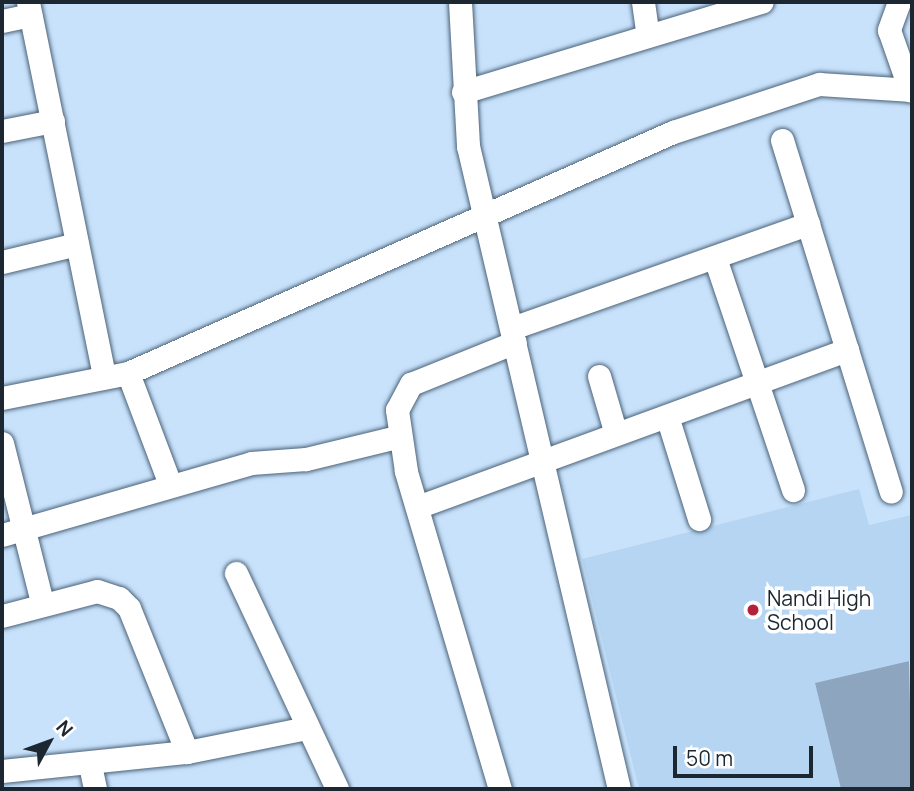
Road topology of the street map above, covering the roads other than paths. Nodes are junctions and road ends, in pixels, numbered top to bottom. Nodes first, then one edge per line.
1 (460, 2) edge
2 (643, 2) edge
3 (761, 2) edge
4 (899, 2) edge
5 (29, 8) edge
6 (2, 20) edge
7 (648, 36) junction
8 (911, 90) edge
9 (463, 92) junction
10 (53, 121) junction
11 (2, 131) edge
12 (782, 140) dead end
13 (482, 214) junction
14 (808, 224) junction
15 (77, 244) junction
16 (715, 258) junction
17 (2, 262) edge
18 (514, 335) junction
19 (847, 350) junction
20 (128, 373) junction
21 (599, 376) dead end
22 (104, 377) junction
23 (757, 383) junction
24 (2, 398) edge
25 (667, 415) junction
26 (616, 434) junction
27 (397, 438) junction
28 (2, 443) edge
29 (538, 462) junction
30 (170, 484) junction
31 (793, 489) dead end
32 (891, 492) dead end
33 (420, 506) junction
34 (699, 519) dead end
35 (13, 532) edge
36 (236, 573) dead end
37 (41, 602) junction
38 (2, 616) edge
39 (307, 728) junction
40 (187, 752) junction
41 (90, 765) junction
42 (2, 771) edge
43 (95, 789) edge
44 (337, 789) edge
45 (500, 789) edge
46 (619, 789) edge

1 - 9 street
2 - 7 street
3 - 7 street
4 - 8 street
5 - 6 street
5 - 10 street
7 - 9 street
8 - 13 street
9 - 13 street
10 - 11 street
10 - 15 street
12 - 14 street
13 - 18 street
13 - 20 street
14 - 16 street
14 - 19 street
15 - 17 street
15 - 22 street
16 - 18 street
16 - 23 street
18 - 27 street
18 - 29 street
19 - 23 street
19 - 32 street
20 - 22 street
20 - 30 street
21 - 26 street
22 - 24 street
23 - 25 street
23 - 31 street
25 - 26 street
25 - 34 street
26 - 29 street
27 - 30 street
27 - 33 street
28 - 35 street
29 - 33 street
29 - 46 street
30 - 35 street
33 - 45 street
35 - 37 street
36 - 39 street
37 - 38 street
37 - 40 street
39 - 40 street
39 - 44 street
40 - 41 street
41 - 42 street
41 - 43 street

